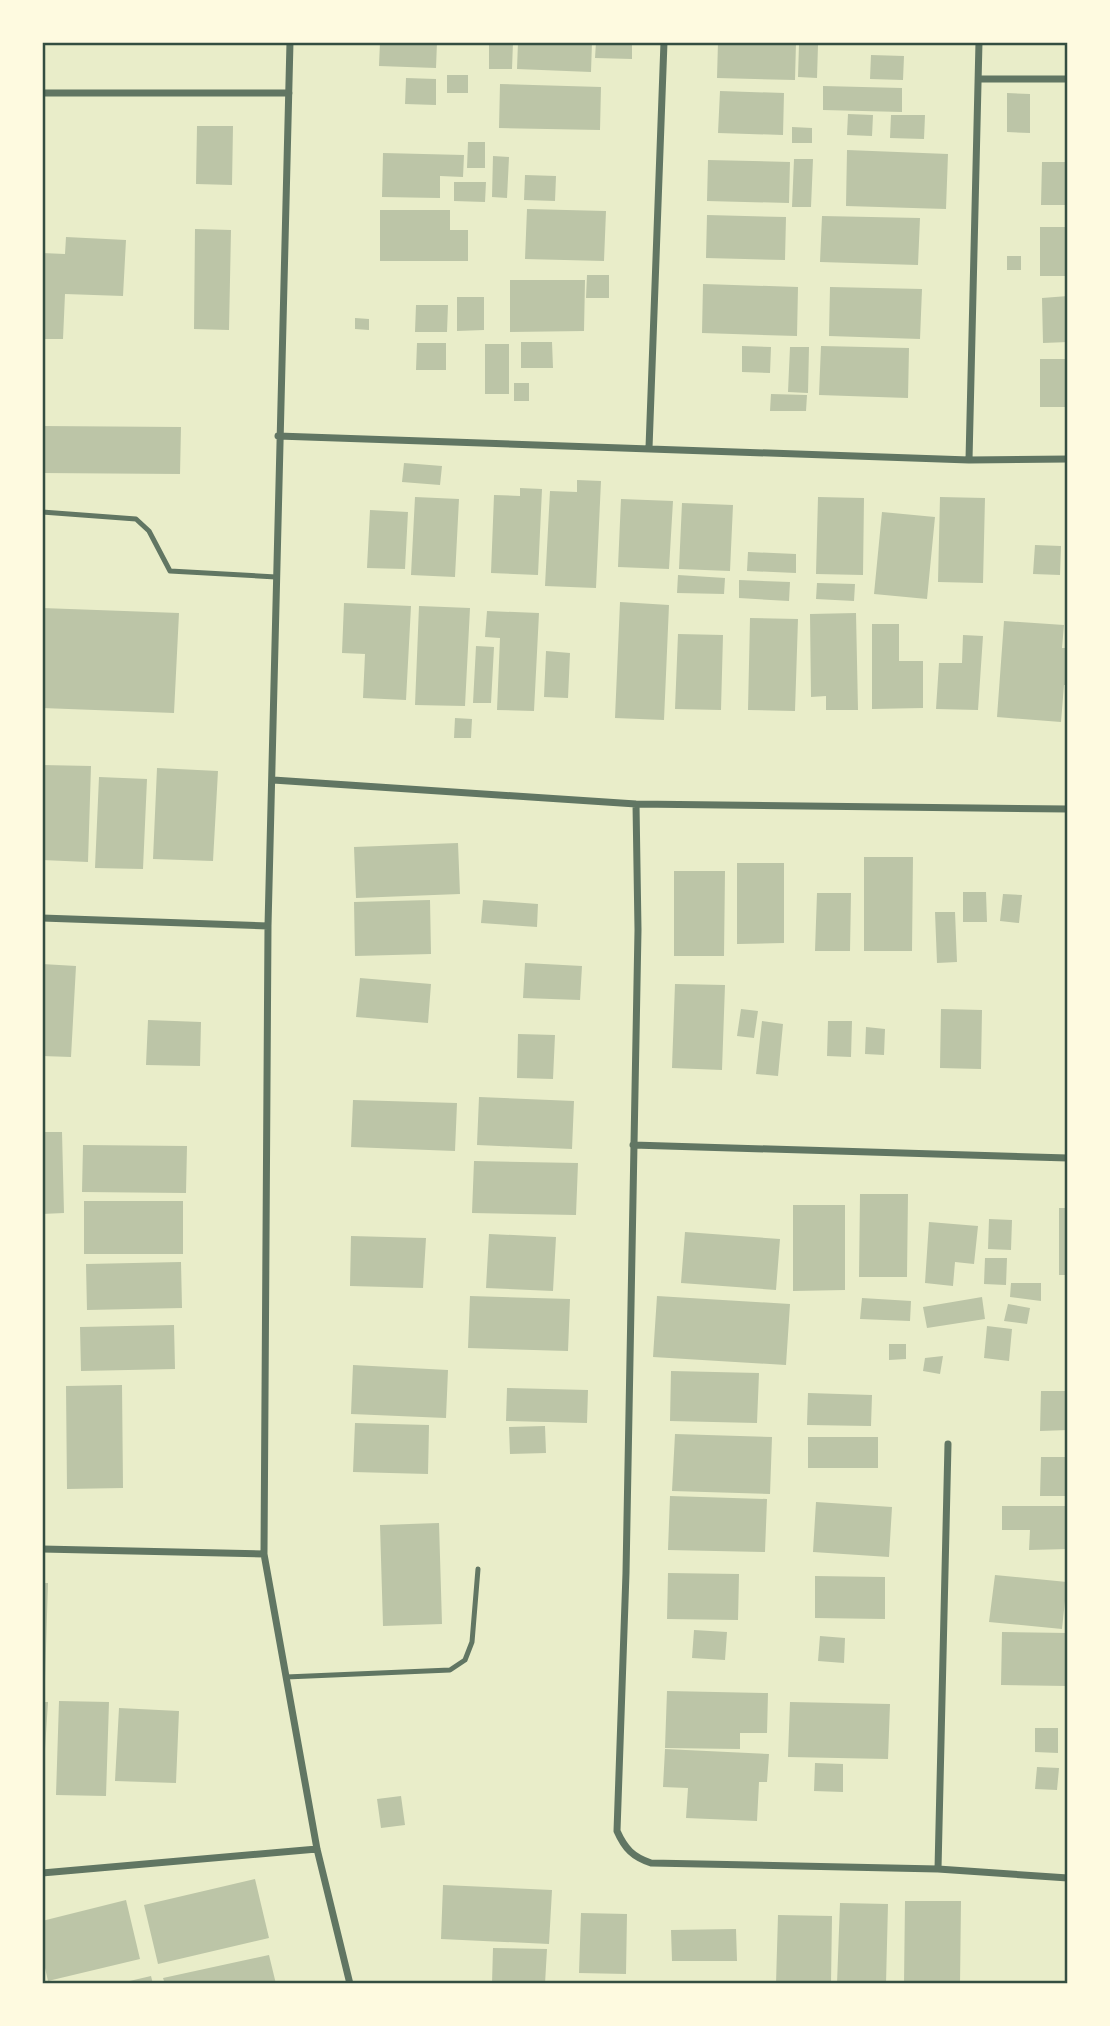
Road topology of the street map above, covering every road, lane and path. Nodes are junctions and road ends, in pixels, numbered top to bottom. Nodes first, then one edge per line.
1 (290, 42) edge
2 (664, 42) edge
3 (979, 42) edge
4 (979, 79) junction
5 (1068, 79) edge
6 (42, 93) edge
7 (289, 93) junction
8 (278, 436) junction
9 (649, 448) junction
10 (1068, 459) edge
11 (969, 460) junction
12 (42, 512) edge
13 (276, 577) junction
14 (273, 780) junction
15 (636, 804) junction
16 (1068, 809) edge
17 (42, 918) edge
18 (268, 926) junction
19 (633, 1145) junction
20 (1068, 1158) edge
21 (948, 1444) dead end
22 (42, 1549) edge
23 (264, 1554) junction
24 (478, 1569) dead end
25 (286, 1677) junction
26 (317, 1849) junction
27 (939, 1869) junction
28 (42, 1872) edge
29 (1068, 1878) edge
30 (350, 1984) edge

1 - 7 street
2 - 9 street
3 - 4 street
4 - 5 street
4 - 11 street
6 - 7 street
7 - 8 street
8 - 9 street
8 - 13 street
9 - 11 street
10 - 11 street
12 - 13 lane
13 - 14 street
14 - 15 street
14 - 18 street
15 - 16 street
15 - 19 street
17 - 18 street
18 - 23 street
19 - 20 street
19 - 27 street
21 - 27 street
22 - 23 street
23 - 25 street
24 - 25 lane
25 - 26 street
26 - 28 street
26 - 30 street
27 - 29 street

